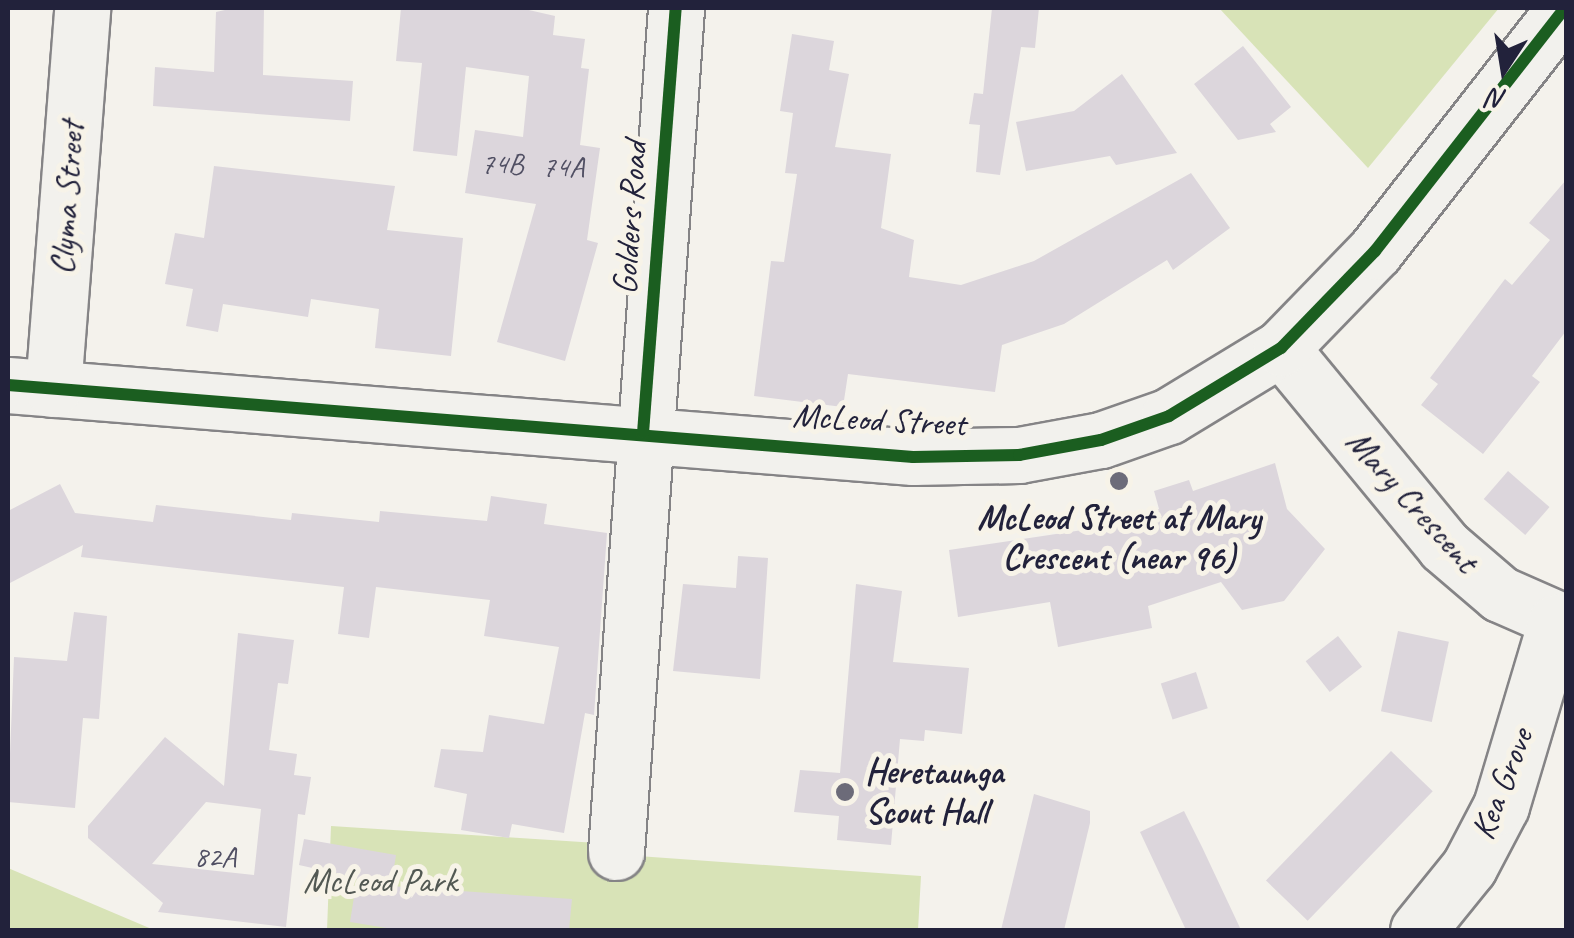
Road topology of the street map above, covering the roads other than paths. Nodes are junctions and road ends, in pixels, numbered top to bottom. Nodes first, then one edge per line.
1 (82, 8) edge
2 (676, 8) edge
3 (1564, 8) edge
4 (1280, 348) junction
5 (30, 387) edge
6 (644, 433) junction
7 (1562, 623) edge
8 (616, 852) dead end
9 (1418, 930) edge

1 - 5 street, Clyma Street
2 - 6 street, Golders Road
3 - 4 street, McLeod Street
4 - 6 street, McLeod Street
4 - 7 street, Mary Crescent
5 - 6 street, McLeod Street
6 - 8 street, Golders Road
7 - 9 street, Kea Grove

